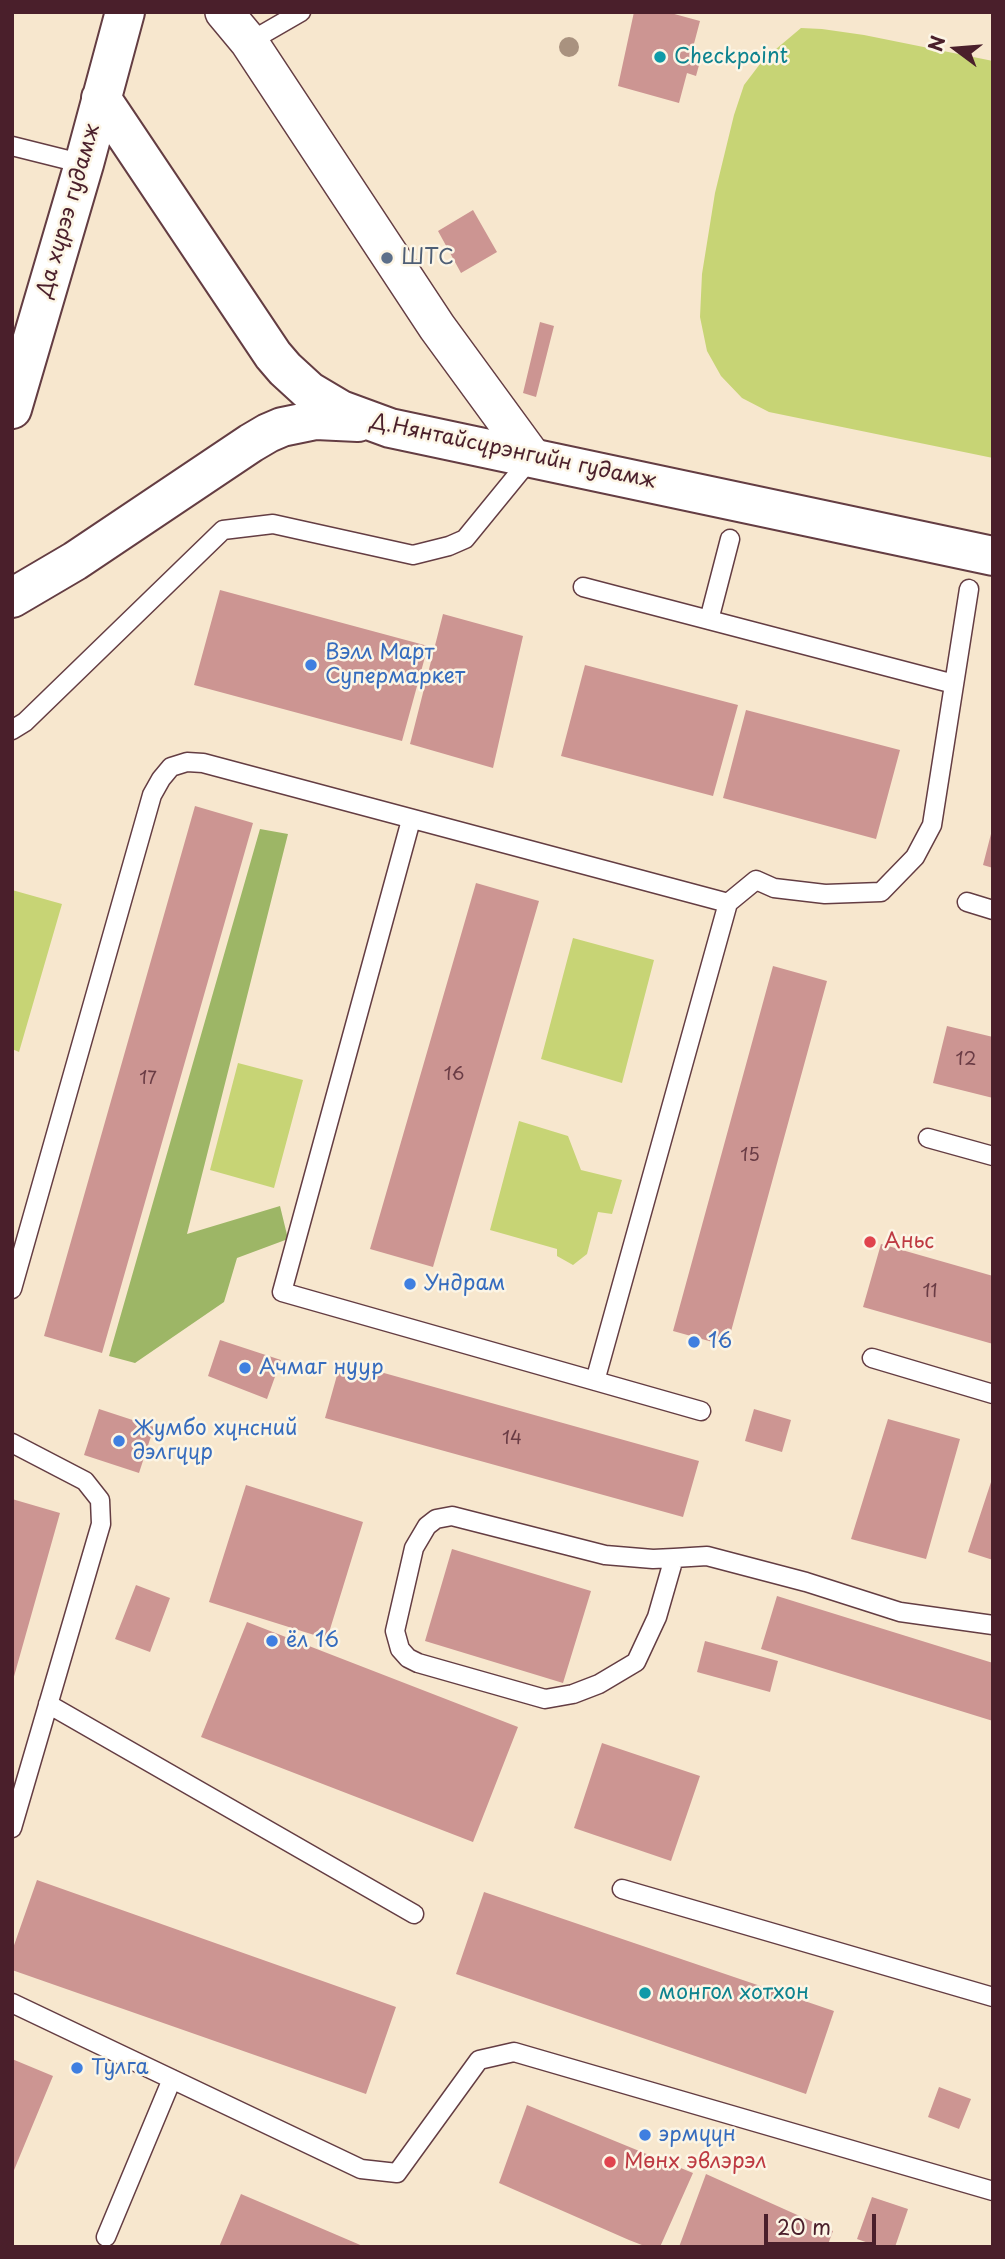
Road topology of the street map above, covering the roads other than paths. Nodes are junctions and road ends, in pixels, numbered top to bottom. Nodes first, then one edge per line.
1 (125, 12) edge
2 (224, 12) edge
3 (301, 12) edge
4 (249, 42) junction
5 (102, 98) junction
6 (12, 146) edge
7 (84, 164) junction
8 (12, 408) edge
9 (390, 428) junction
10 (532, 457) junction
11 (730, 539) dead end
12 (993, 556) edge
13 (583, 587) dead end
14 (969, 589) dead end
15 (12, 598) edge
16 (709, 620) junction
17 (954, 684) junction
18 (12, 730) edge
19 (411, 820) junction
20 (967, 902) dead end
21 (728, 904) junction
22 (993, 910) edge
23 (928, 1138) dead end
24 (993, 1156) edge
25 (12, 1289) edge
26 (872, 1358) dead end
27 (595, 1381) junction
28 (993, 1394) edge
29 (701, 1410) dead end
30 (12, 1443) edge
31 (674, 1558) junction
32 (993, 1625) edge
33 (48, 1704) junction
34 (12, 1828) edge
35 (622, 1889) dead end
36 (414, 1914) dead end
37 (993, 1997) edge
38 (12, 2003) edge
39 (172, 2079) junction
40 (993, 2191) edge
41 (107, 2236) dead end

1 - 5 main road, Да хүрээ гудамж
2 - 4 street
3 - 4 lane
4 - 10 street
5 - 7 main road, Да хүрээ гудамж
5 - 9 main road, Д.Нянтайсүрэнгийн гудамж
6 - 7 lane
7 - 8 main road, Да хүрээ гудамж
9 - 10 main road, Д.Нянтайсүрэнгийн гудамж
9 - 15 main road
10 - 12 main road, Д.Нянтайсүрэнгийн гудамж
10 - 18 lane
11 - 16 lane
13 - 16 lane
14 - 17 lane
16 - 17 lane
17 - 21 lane
19 - 21 lane
19 - 25 lane
19 - 27 lane
20 - 22 lane
21 - 27 lane
23 - 24 lane
26 - 28 lane
27 - 29 lane
30 - 33 lane
31 - 31 lane
31 - 32 lane
33 - 34 lane
33 - 36 lane
35 - 37 lane
38 - 39 lane
39 - 40 lane
39 - 41 lane

